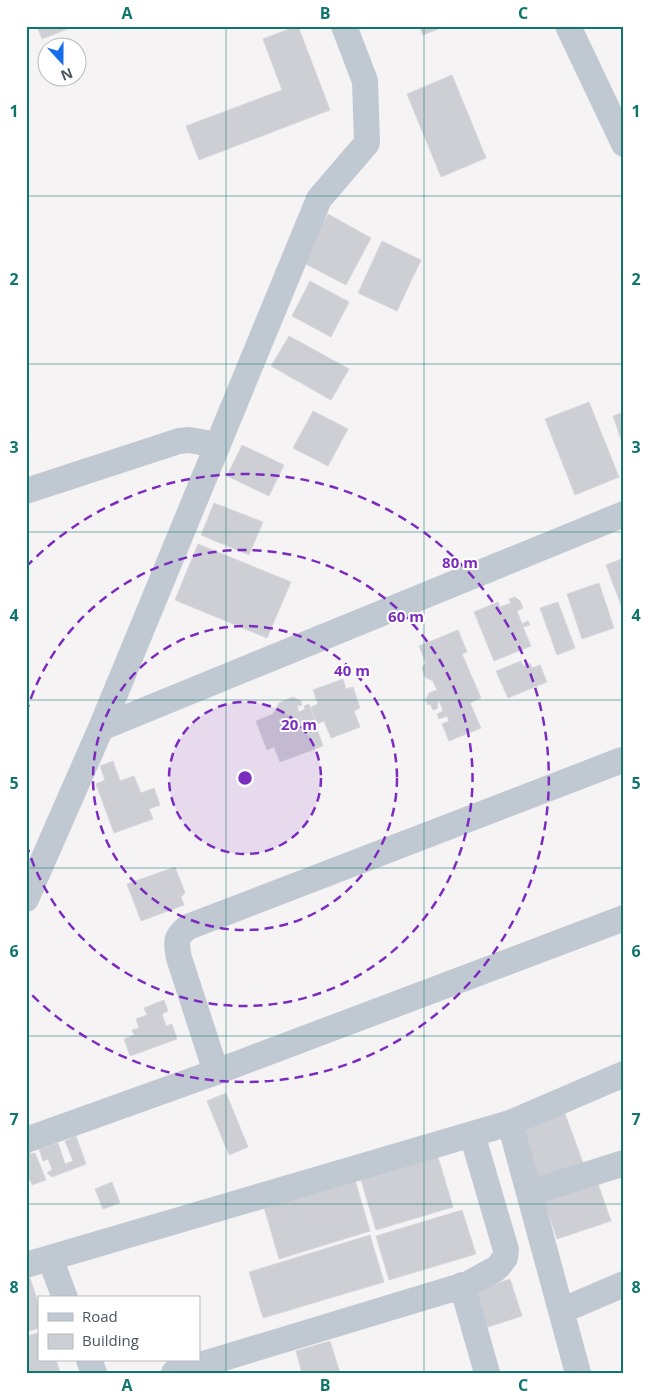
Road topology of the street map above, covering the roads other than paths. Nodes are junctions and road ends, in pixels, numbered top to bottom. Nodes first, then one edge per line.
1 (344, 26) edge
2 (568, 26) edge
3 (624, 144) edge
4 (218, 445) junction
5 (26, 491) edge
6 (624, 514) edge
7 (102, 728) junction
8 (622, 760) dead end
9 (26, 899) edge
10 (624, 918) edge
11 (216, 1072) junction
12 (624, 1074) edge
13 (510, 1123) junction
14 (472, 1134) junction
15 (26, 1140) edge
16 (624, 1163) edge
17 (529, 1193) junction
18 (38, 1261) edge
19 (624, 1284) edge
20 (462, 1286) junction
21 (64, 1296) edge
22 (561, 1311) junction
23 (222, 1366) edge
24 (174, 1373) edge
25 (487, 1373) edge
26 (578, 1373) edge

1 - 4 street
2 - 3 street
4 - 5 street
4 - 7 street
6 - 7 street
7 - 9 street
8 - 11 street
10 - 11 street
11 - 15 street
12 - 13 street
13 - 14 street
13 - 17 street
14 - 18 street
14 - 20 street
16 - 17 street
17 - 22 street
18 - 21 street
19 - 22 street
20 - 23 street
20 - 25 street
22 - 26 street
23 - 24 street

